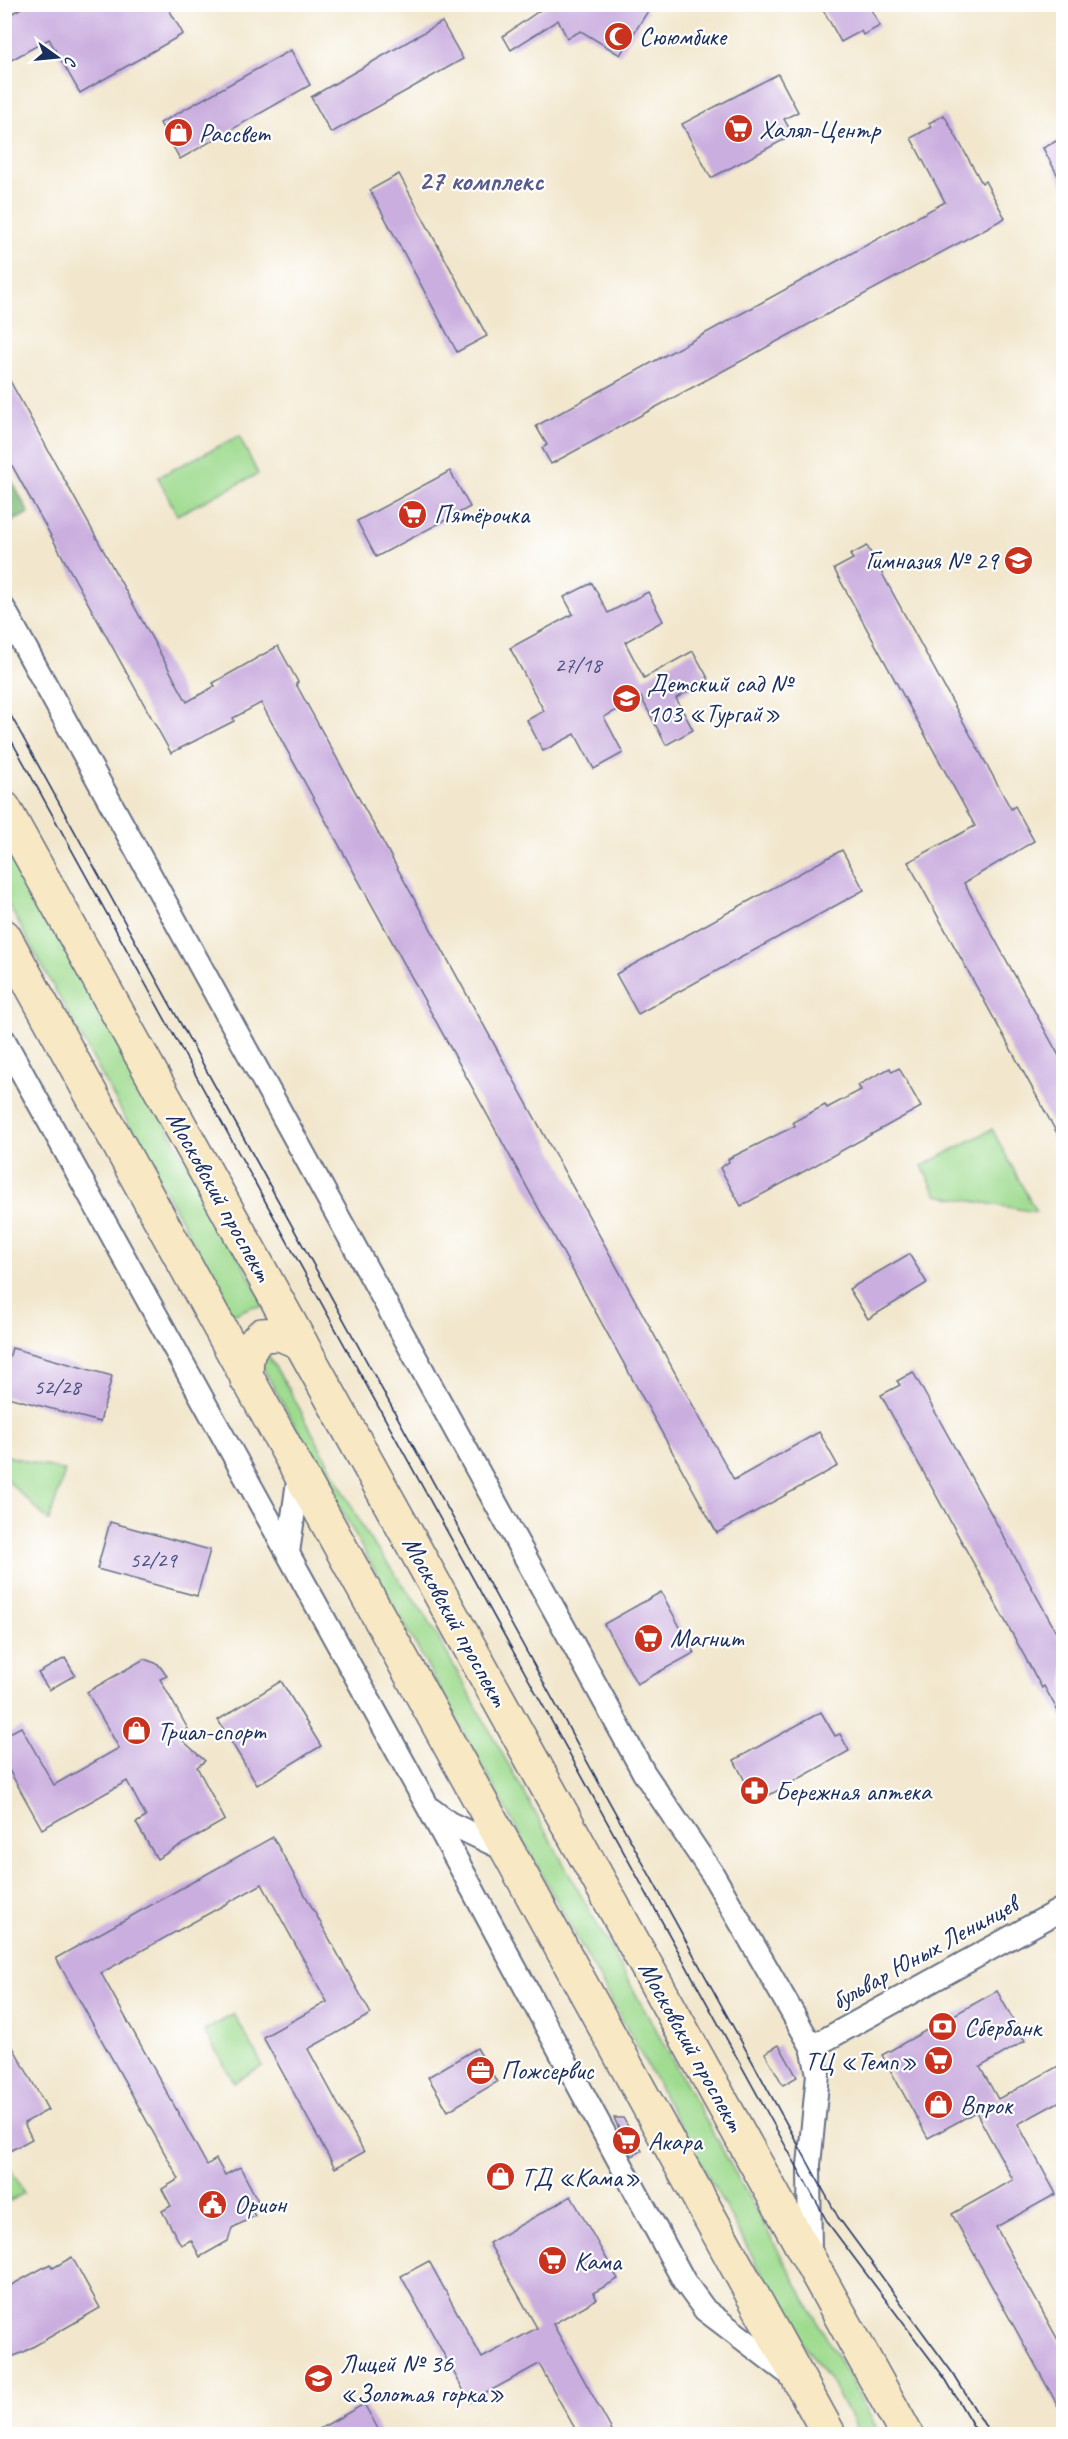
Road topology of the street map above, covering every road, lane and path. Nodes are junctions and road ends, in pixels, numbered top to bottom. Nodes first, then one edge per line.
1 (4, 609) edge
2 (4, 626) edge
3 (22, 641) junction
4 (4, 808) edge
5 (4, 936) edge
6 (4, 1040) edge
7 (302, 1343) junction
8 (247, 1380) junction
9 (299, 1474) junction
10 (288, 1553) junction
11 (428, 1807) junction
12 (507, 1851) junction
13 (1064, 1908) edge
14 (812, 2047) junction
15 (810, 2259) junction
16 (799, 2382) junction
17 (829, 2434) edge
18 (906, 2434) edge

1 - 3 street
2 - 3 street
3 - 14 street
4 - 7 main road, Московский проспект
5 - 8 main road
6 - 10 street
7 - 8 main road
7 - 15 main road, Московский проспект
8 - 9 main road
9 - 10 street
9 - 12 main road
10 - 11 street
11 - 12 street
11 - 16 street
12 - 16 main road
13 - 14 street, бульвар Юных Ленинцев
14 - 15 street
15 - 18 main road, Московский проспект
16 - 17 main road

